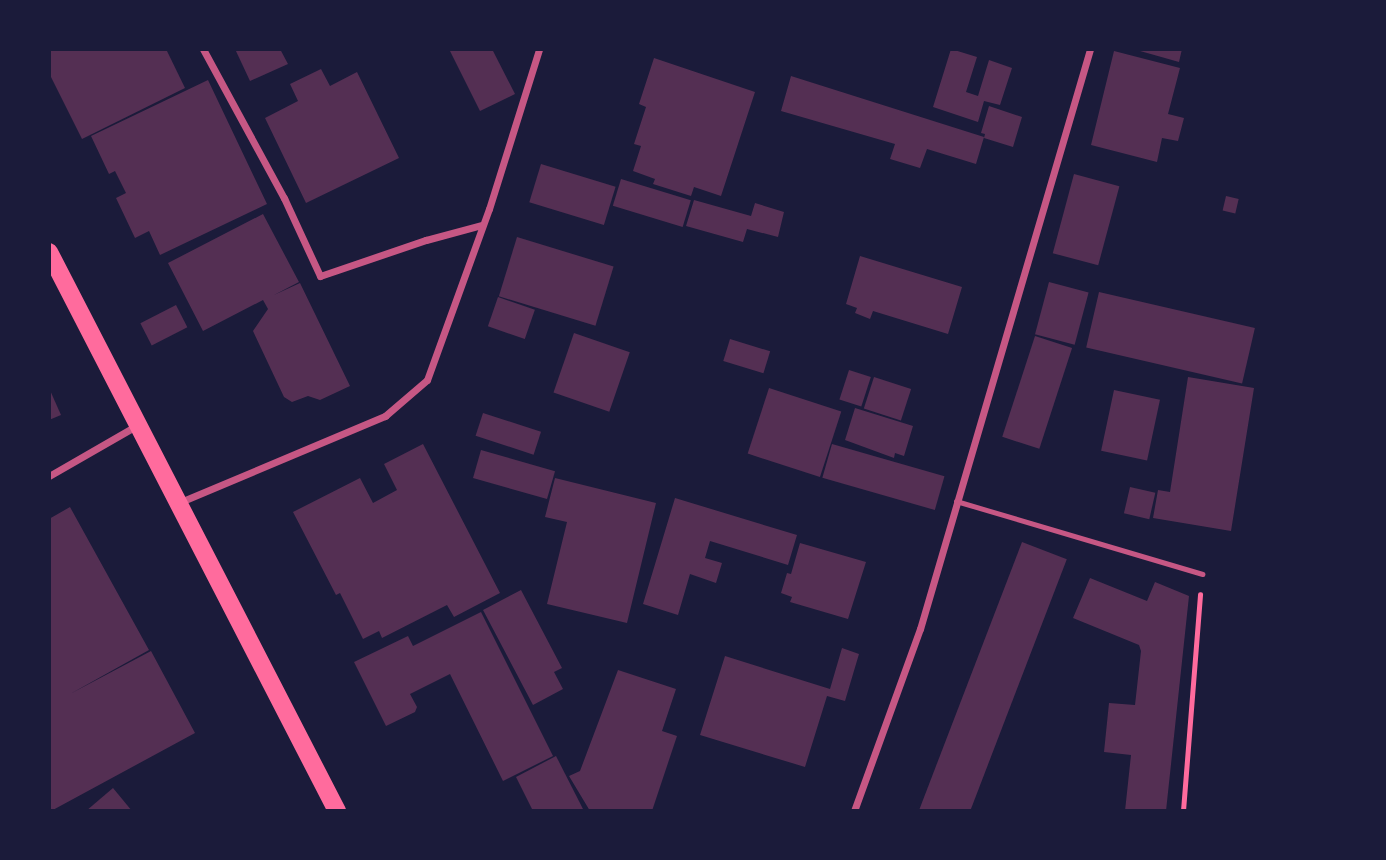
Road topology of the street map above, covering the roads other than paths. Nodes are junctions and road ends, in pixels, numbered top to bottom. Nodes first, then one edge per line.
1 (203, 49) edge
2 (540, 49) edge
3 (1090, 49) edge
4 (482, 225) junction
5 (49, 252) edge
6 (137, 425) junction
7 (49, 476) edge
8 (956, 501) junction
9 (178, 503) junction
10 (1202, 574) road end
11 (337, 811) edge
12 (854, 811) edge

1 - 4 street
2 - 4 street
3 - 8 street
4 - 9 street
5 - 6 main road
6 - 7 street
6 - 9 main road
8 - 10 lane
8 - 12 street
9 - 11 main road

